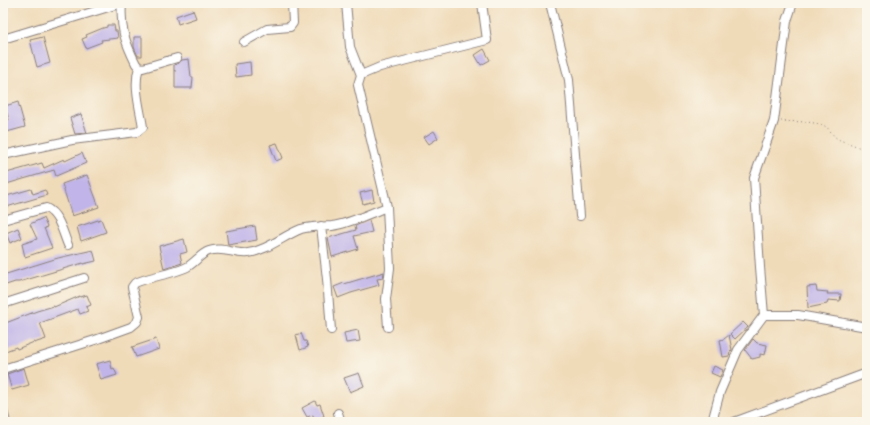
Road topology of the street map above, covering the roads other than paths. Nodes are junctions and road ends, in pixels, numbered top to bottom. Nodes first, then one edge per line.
1 (122, 3) edge
2 (292, 3) edge
3 (346, 3) edge
4 (482, 3) edge
5 (550, 3) edge
6 (793, 3) edge
7 (3, 39) edge
8 (244, 42) dead end
9 (177, 58) dead end
10 (139, 67) junction
11 (361, 75) junction
12 (3, 154) edge
13 (387, 207) junction
14 (580, 216) dead end
15 (3, 220) edge
16 (321, 226) junction
17 (68, 245) dead end
18 (84, 278) dead end
19 (3, 304) edge
20 (764, 315) junction
21 (388, 327) dead end
22 (867, 327) edge
23 (331, 330) dead end
24 (3, 369) edge
25 (867, 372) edge
26 (3, 411) edge
27 (338, 413) dead end
28 (6, 422) edge
29 (341, 422) edge
30 (712, 422) edge
31 (734, 422) edge

1 - 7 street
1 - 10 street
2 - 8 street
3 - 11 street
4 - 11 street
5 - 14 street
6 - 20 street
9 - 10 street
10 - 12 street
11 - 13 street
13 - 16 street
13 - 21 street
15 - 17 street
16 - 23 street
16 - 24 street
18 - 19 street
20 - 22 street
20 - 30 street
25 - 31 street
26 - 28 street
27 - 29 street

